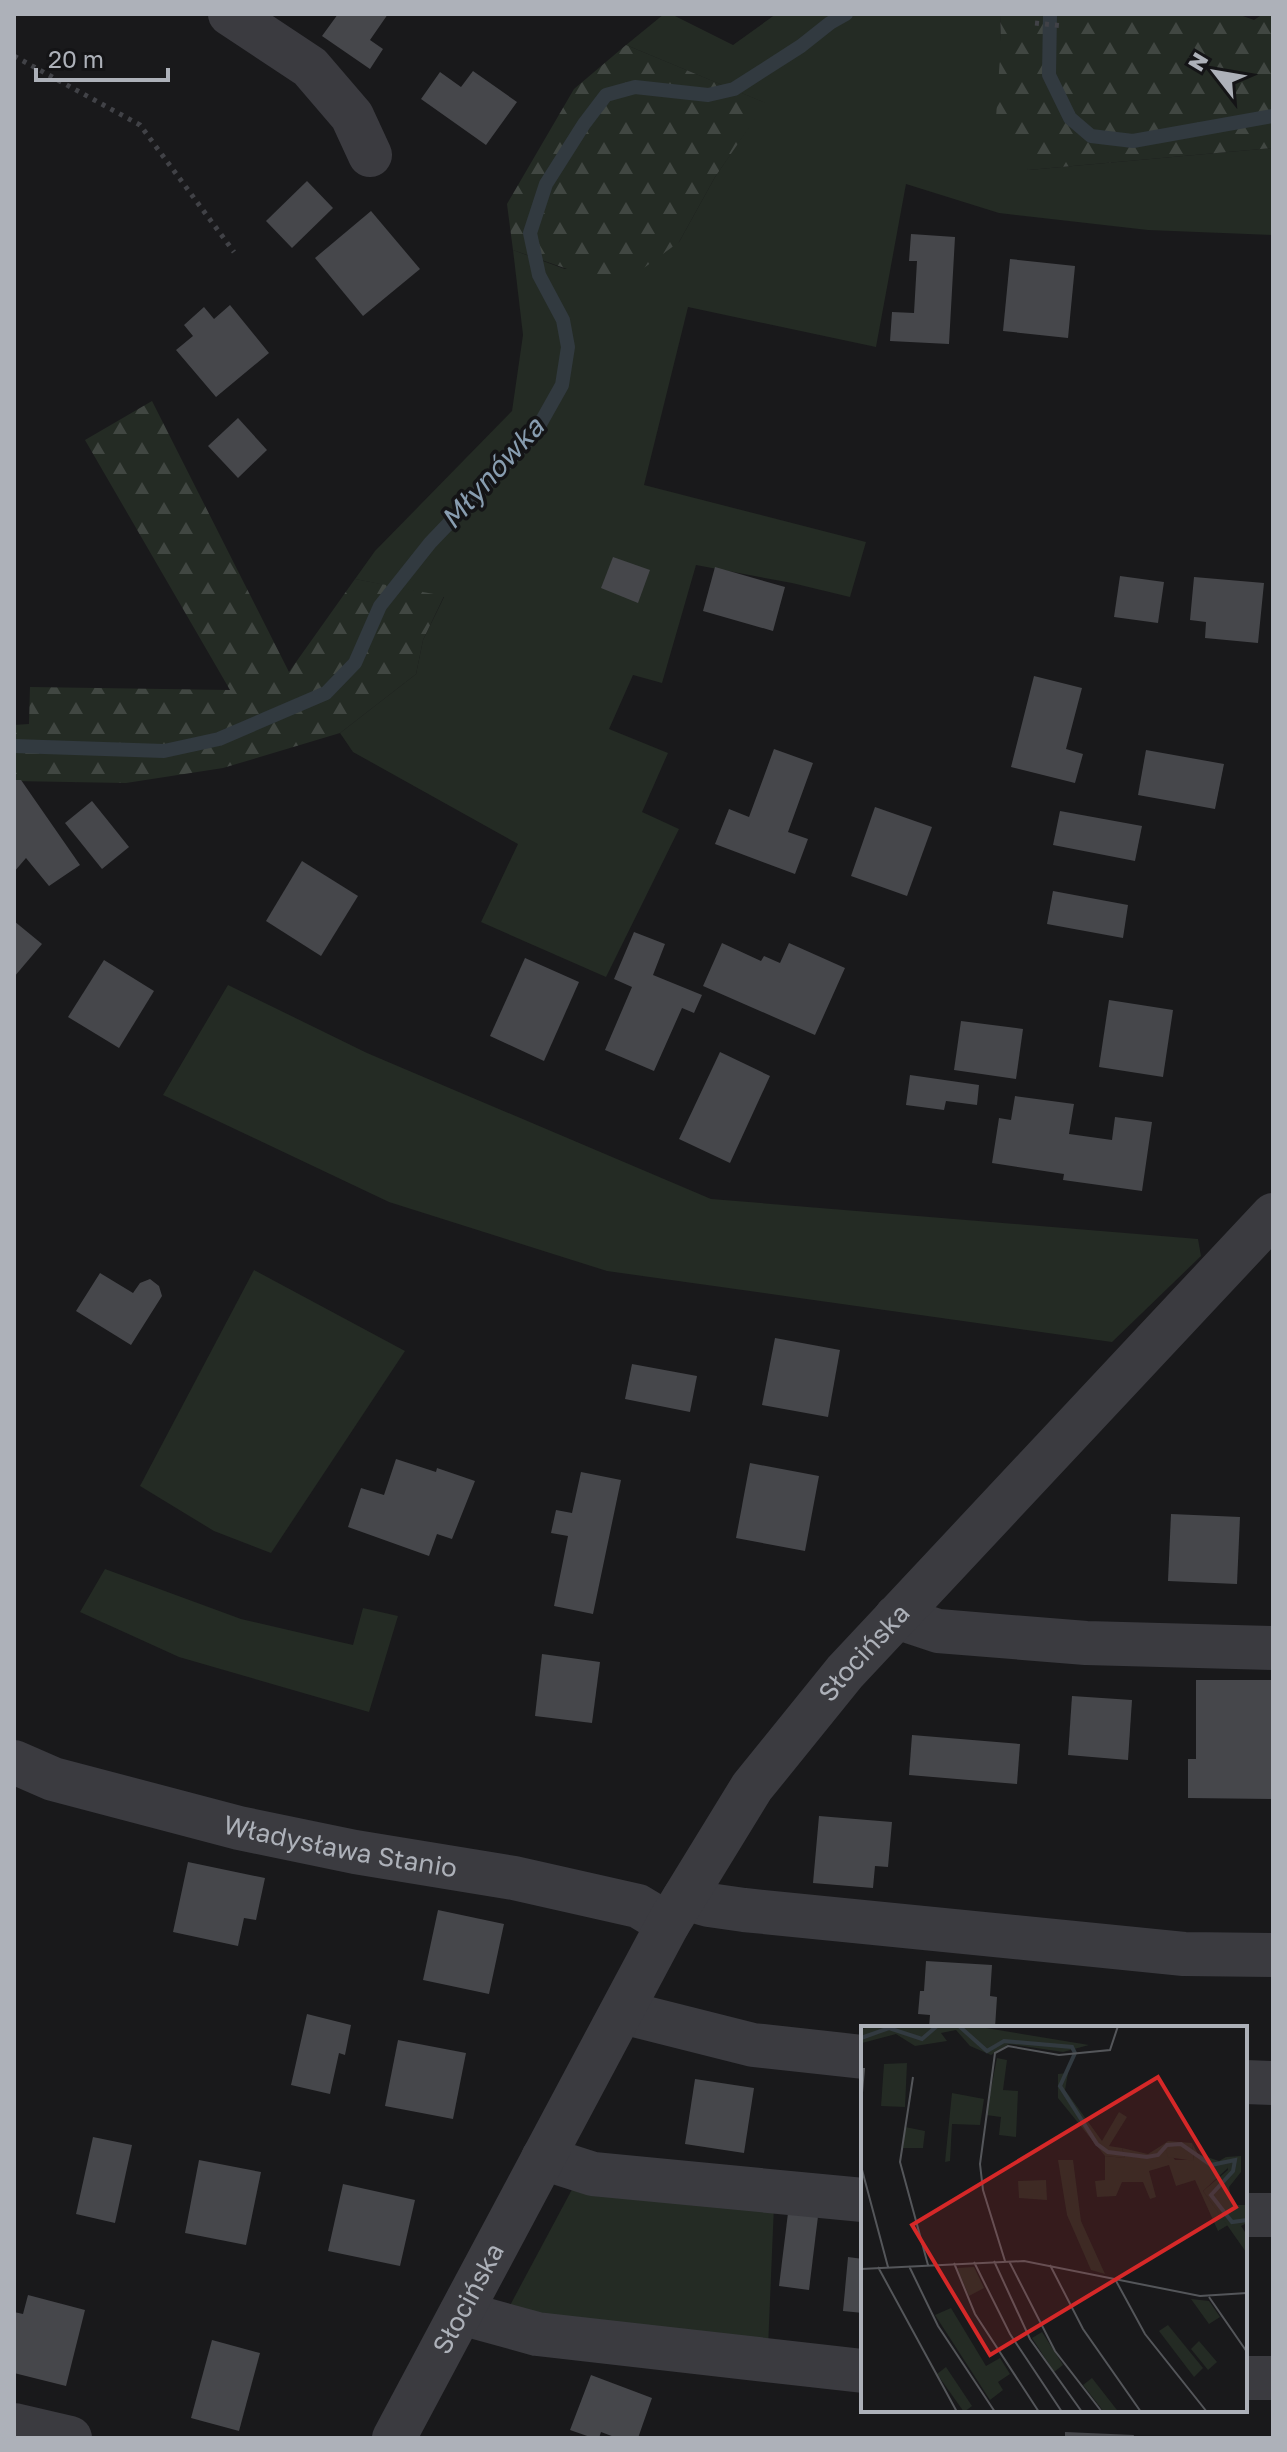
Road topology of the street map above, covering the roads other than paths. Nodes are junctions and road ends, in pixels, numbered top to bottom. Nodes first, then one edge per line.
1 (230, 14) edge
2 (370, 155) dead end
3 (1273, 1215) edge
4 (896, 1617) junction
5 (1273, 1648) edge
6 (14, 1762) edge
7 (676, 1911) junction
8 (1273, 1955) edge
9 (622, 2012) junction
10 (861, 2057) edge
11 (1247, 2082) edge
12 (1273, 2083) edge
13 (543, 2158) junction
14 (861, 2200) edge
15 (1247, 2215) edge
16 (1273, 2215) edge
17 (461, 2313) junction
18 (861, 2371) edge
19 (1247, 2378) edge
20 (1273, 2378) edge
21 (14, 2425) edge
22 (70, 2438) edge
23 (394, 2438) edge

1 - 2 street
3 - 4 street, Słocińska
4 - 5 street
4 - 7 street, Słocińska
6 - 7 street, Władysława Stanio
7 - 8 street, Władysława Stanio
7 - 9 street, Słocińska
9 - 10 street
9 - 13 street, Słocińska
11 - 12 street
13 - 14 street
13 - 17 street, Słocińska
15 - 16 street
17 - 18 street
17 - 23 street, Słocińska
19 - 20 street
21 - 22 street

